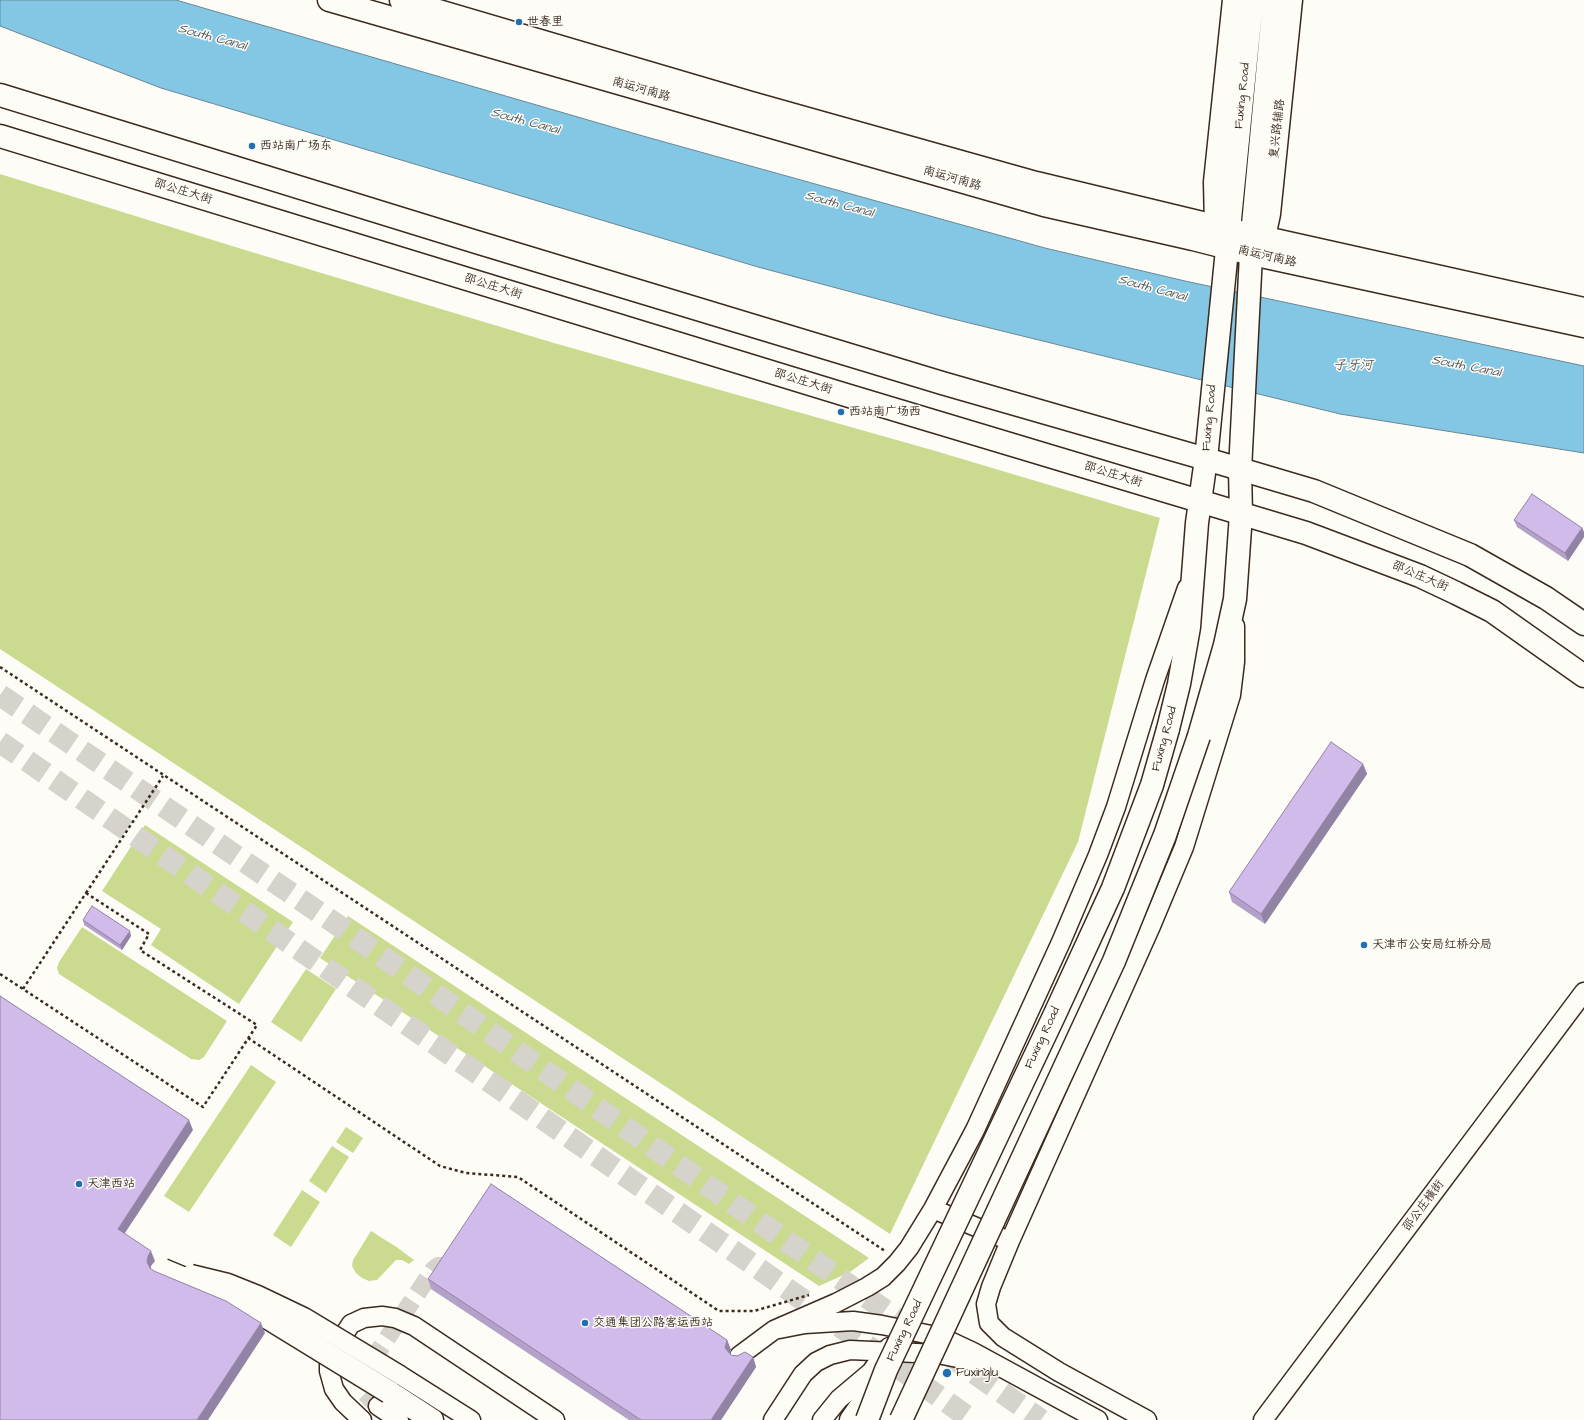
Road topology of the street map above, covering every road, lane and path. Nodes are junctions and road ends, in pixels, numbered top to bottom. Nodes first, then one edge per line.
1 (329, 0) edge
2 (401, 0) edge
3 (1234, 0) edge
4 (1252, 0) edge
5 (1274, 0) edge
6 (1291, 0) edge
7 (373, 6) edge
8 (0, 95) edge
9 (0, 136) edge
10 (1225, 243) junction
11 (1255, 250) junction
12 (1584, 310) edge
13 (1584, 326) edge
14 (1206, 459) junction
15 (1240, 470) junction
16 (1200, 501) junction
17 (1241, 514) junction
18 (1194, 569) junction
19 (1235, 600) junction
20 (1584, 624) edge
21 (0, 667) edge
22 (1584, 676) edge
23 (163, 776) junction
24 (86, 893) junction
25 (0, 974) edge
26 (23, 989) junction
27 (1584, 992) edge
28 (248, 1038) junction
29 (933, 1209) junction
30 (1010, 1241) junction
31 (890, 1246) dead end
32 (885, 1251) junction
33 (879, 1256) dead end
34 (163, 1270) joint
35 (810, 1295) dead end
36 (899, 1329) junction
37 (774, 1330) junction
38 (740, 1356) edge
39 (886, 1361) junction
40 (1028, 1381) junction
41 (378, 1406) tunnel mouth
42 (362, 1420) edge
43 (398, 1420) edge
44 (432, 1420) edge
45 (471, 1420) edge
46 (554, 1420) edge
47 (773, 1420) edge
48 (822, 1420) edge
49 (851, 1420) edge
50 (867, 1420) edge
51 (901, 1420) edge
52 (1098, 1420) edge
53 (1147, 1420) edge
54 (1263, 1420) edge

1 - 7 street, 南运河南路
2 - 10 street, 南运河南路
3 - 10 street
4 - 10 street, Fuxing Road
5 - 11 street, Fuxing Road
6 - 11 street, 复兴路辅路
7 - 10 street, 南运河南路
8 - 14 street
9 - 16 street, 邵公庄大街
10 - 11 street, 南运河南路
10 - 14 street, Fuxing Road
11 - 12 street, 南运河南路
11 - 13 street, 南运河南路
11 - 15 street, Fuxing Road
14 - 15 street
14 - 16 street, Fuxing Road
15 - 17 street, Fuxing Road
15 - 20 street
16 - 17 street, 邵公庄大街
16 - 18 street, Fuxing Road
17 - 19 street, Fuxing Road
17 - 22 street, 邵公庄大街
18 - 29 street
18 - 39 street, Fuxing Road, bridge
19 - 30 street
19 - 51 street, Fuxing Road, bridge
21 - 23 path
23 - 24 path
23 - 32 path
24 - 26 path
24 - 28 path
25 - 26 path
26 - 28 path
27 - 54 street, 邵公庄横街
28 - 35 path
29 - 30 street
29 - 37 street
30 - 53 street
31 - 32 path
32 - 33 path
34 - 44 street, bridge
34 - 45 street, bridge
36 - 37 street
36 - 39 street
36 - 40 street
37 - 38 street
39 - 40 street
39 - 47 street
39 - 48 street
39 - 49 street, bridge
39 - 50 street, Fuxing Road, bridge
40 - 52 street
41 - 43 street
42 - 46 street

